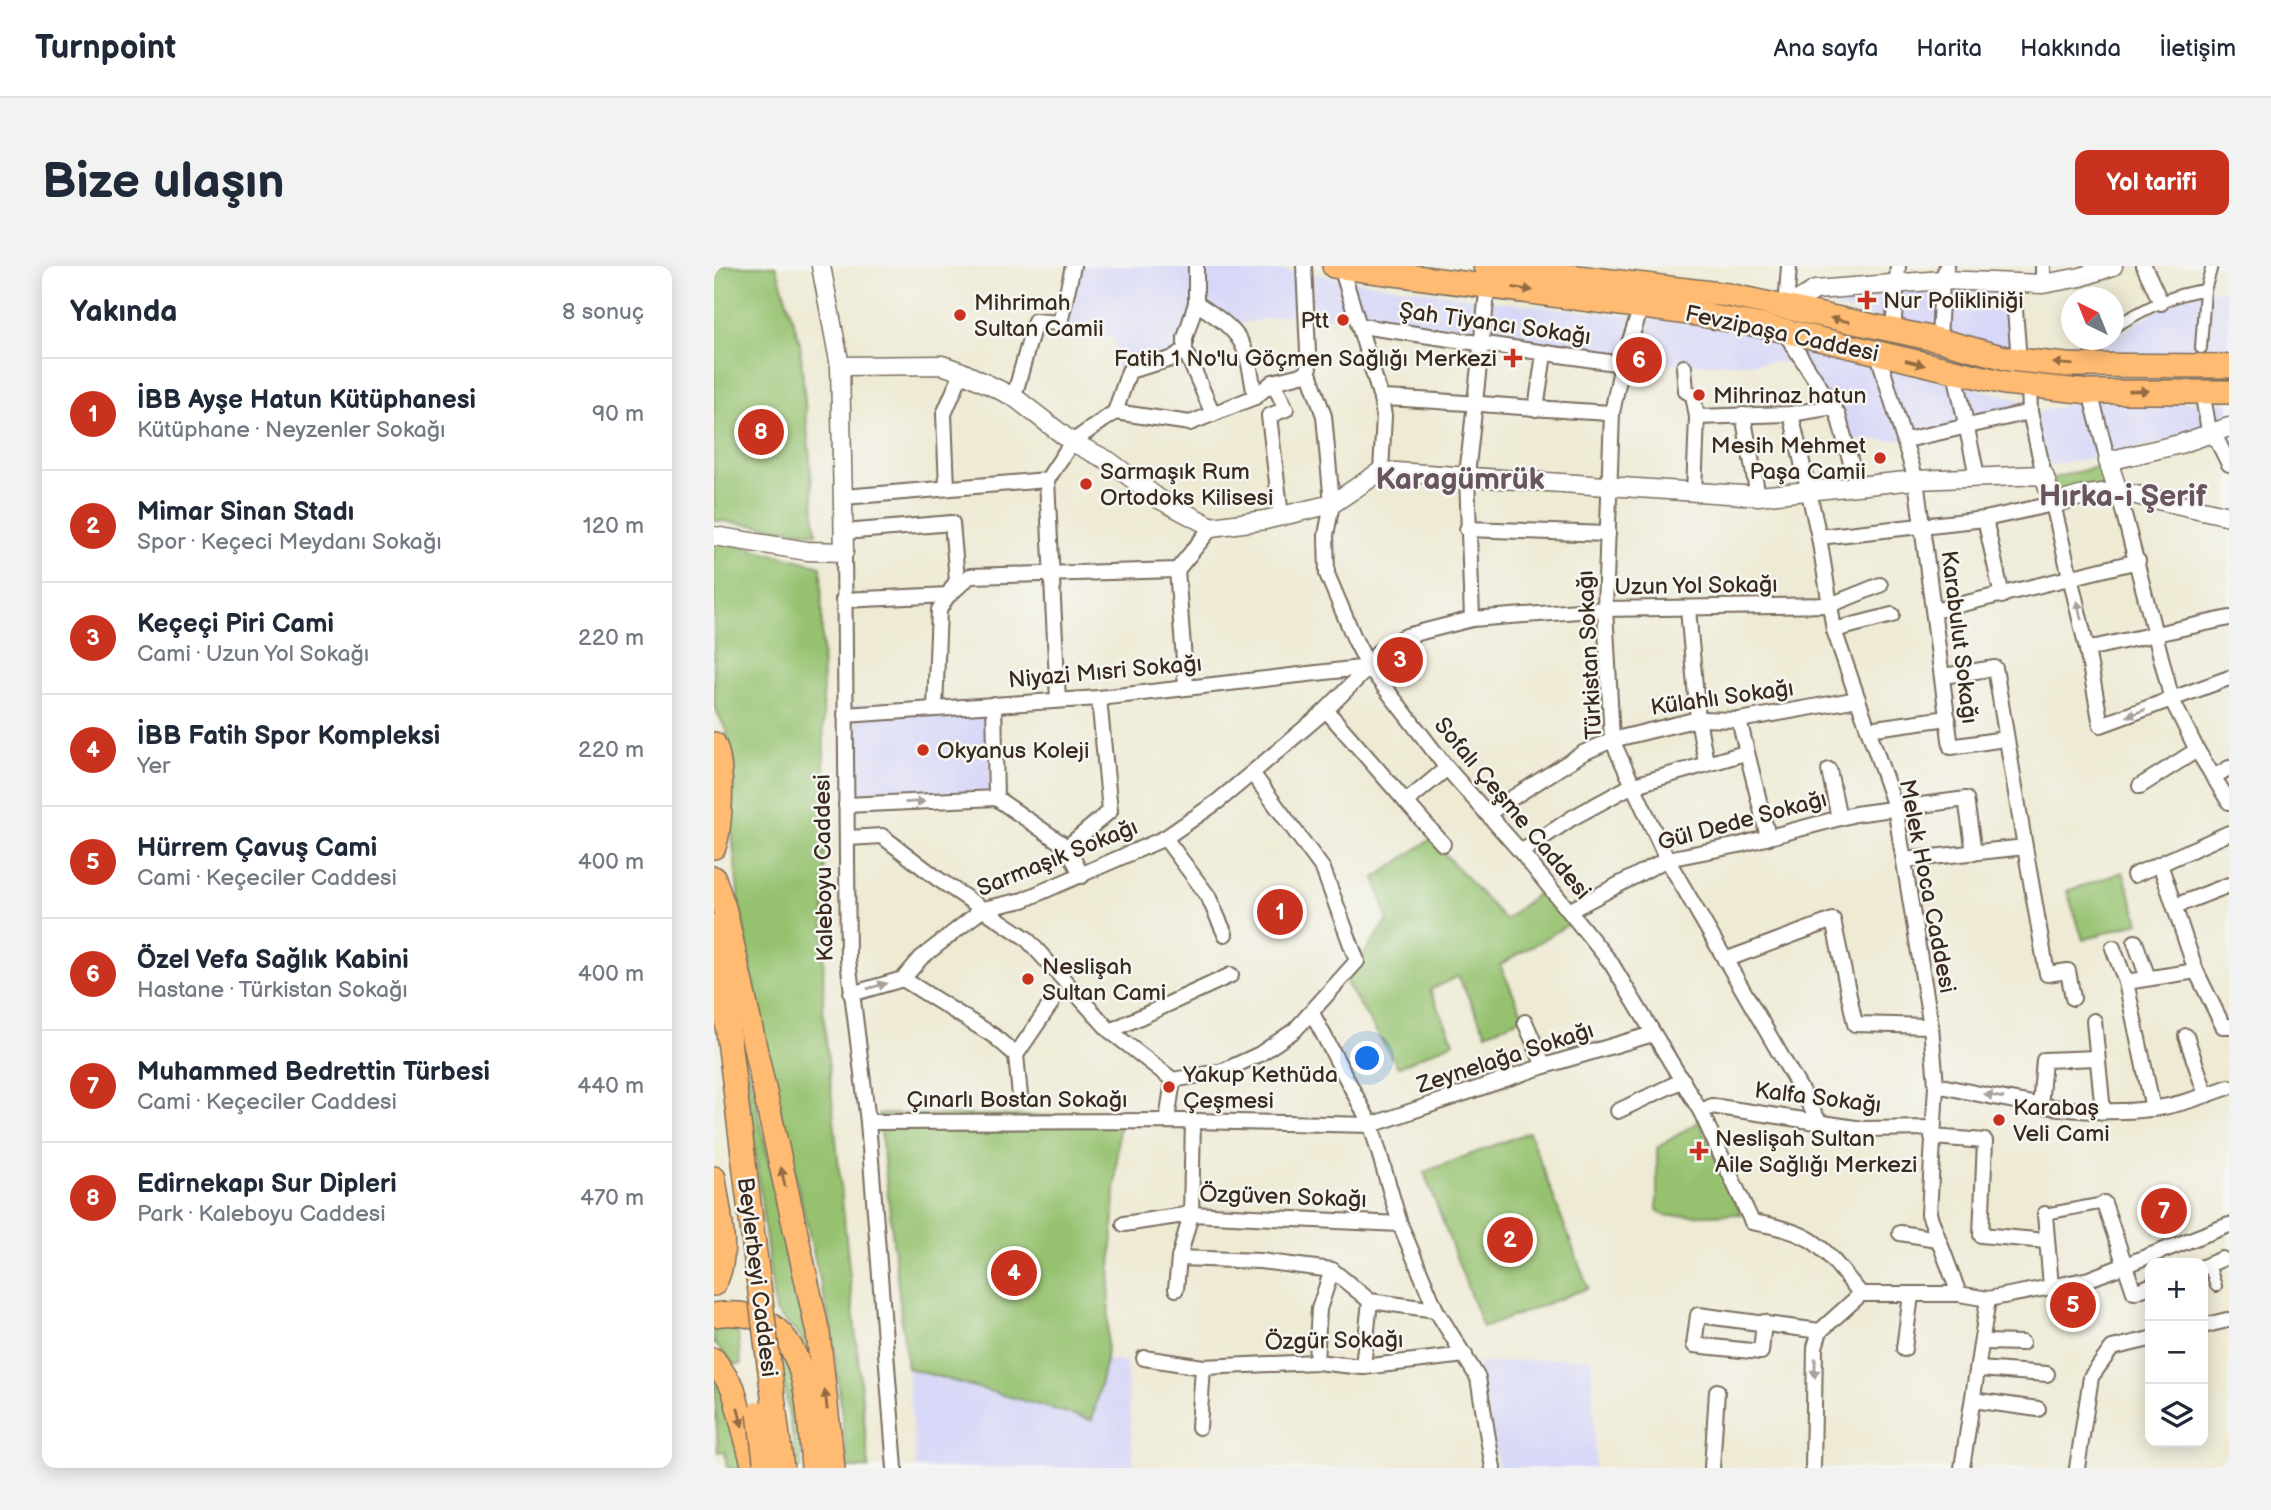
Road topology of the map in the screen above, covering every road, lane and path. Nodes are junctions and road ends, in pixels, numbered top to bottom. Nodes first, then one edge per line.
1 (821, 266) edge
2 (1073, 266) edge
3 (1196, 266) edge
4 (1304, 266) edge
5 (1789, 266) edge
6 (2113, 266) edge
7 (2144, 266) edge
8 (2212, 266) edge
9 (1338, 267) edge
10 (1945, 273) edge
11 (1898, 274) edge
12 (1486, 275) edge
13 (2043, 275) edge
14 (2013, 285) junction
15 (2206, 290) junction
16 (1642, 296) junction
17 (1196, 303) junction
18 (2161, 303) junction
19 (1785, 319) junction
20 (2124, 322) edge
21 (1361, 326) junction
22 (1893, 331) junction
23 (1940, 340) junction
24 (1483, 344) junction
25 (2202, 348) dead end
26 (1185, 351) junction
27 (1544, 354) junction
28 (1878, 354) junction
29 (2020, 360) junction
30 (1622, 364) junction
31 (841, 366) junction
32 (2229, 366) edge
33 (1684, 367) dead end
34 (962, 372) junction
35 (1955, 372) junction
36 (1308, 373) junction
37 (1273, 382) junction
38 (2029, 386) junction
39 (2202, 391) junction
40 (2090, 392) junction
41 (2229, 392) edge
42 (1014, 397) junction
43 (1255, 397) junction
44 (1381, 398) junction
45 (1473, 401) junction
46 (1833, 407) junction
47 (1536, 409) junction
48 (1115, 412) junction
49 (2030, 412) junction
50 (1612, 413) junction
51 (1213, 414) junction
52 (1791, 414) junction
53 (1743, 415) junction
54 (1698, 416) junction
55 (1969, 426) junction
56 (2229, 427) edge
57 (2210, 436) junction
58 (1906, 440) junction
59 (1072, 442) junction
60 (2108, 461) junction
61 (2229, 464) edge
62 (1381, 471) junction
63 (1467, 475) junction
64 (2044, 475) junction
65 (1977, 476) junction
66 (1047, 480) junction
67 (1916, 480) junction
68 (1608, 485) junction
69 (1857, 485) junction
70 (947, 488) junction
71 (1808, 491) junction
72 (2118, 491) junction
73 (1695, 493) junction
74 (1758, 496) junction
75 (844, 497) junction
76 (1332, 504) junction
77 (2053, 504) junction
78 (1281, 516) junction
79 (2229, 516) edge
80 (1984, 519) junction
81 (1923, 525) junction
82 (1212, 527) junction
83 (1467, 529) junction
84 (844, 532) junction
85 (1608, 534) junction
86 (714, 536) edge
87 (1819, 537) junction
88 (844, 552) junction
89 (2138, 561) junction
90 (1177, 570) junction
91 (1050, 576) junction
92 (2071, 577) junction
93 (1880, 585) dead end
94 (949, 595) junction
95 (2002, 596) junction
96 (843, 600) junction
97 (1830, 605) junction
98 (1605, 609) junction
99 (1688, 609) junction
100 (1934, 611) junction
101 (1892, 615) dead end
102 (2229, 618) edge
103 (1472, 619) junction
104 (1834, 630) junction
105 (2157, 635) junction
106 (2087, 649) junction
107 (1369, 667) junction
108 (1943, 676) junction
109 (2229, 678) edge
110 (1186, 687) junction
111 (1099, 698) junction
112 (1858, 699) junction
113 (1058, 700) junction
114 (2172, 700) junction
115 (994, 704) junction
116 (935, 708) junction
117 (1326, 710) junction
118 (845, 715) junction
119 (1948, 718) junction
120 (1698, 719) junction
121 (1739, 720) junction
122 (1868, 729) junction
123 (2004, 739) junction
124 (1612, 740) junction
125 (714, 744) edge
126 (2197, 750) junction
127 (1745, 753) junction
128 (1706, 762) junction
129 (1447, 768) junction
130 (2229, 768) edge
131 (1829, 770) dead end
132 (1252, 773) junction
133 (2213, 777) junction
134 (1631, 786) junction
135 (2140, 786) dead end
136 (996, 798) junction
137 (1406, 802) junction
138 (2229, 802) edge
139 (846, 805) junction
140 (1895, 807) junction
141 (1487, 814) junction
142 (1839, 818) junction
143 (2229, 833) edge
144 (1768, 837) junction
145 (848, 838) junction
146 (1165, 838) junction
147 (1443, 844) dead end
148 (1067, 847) junction
149 (2025, 847) junction
150 (714, 848) edge
151 (1521, 852) junction
152 (1974, 853) junction
153 (1667, 859) junction
154 (1904, 860) junction
155 (2160, 864) junction
156 (1082, 876) junction
157 (2134, 876) dead end
158 (714, 878) edge
159 (2229, 885) edge
160 (2175, 906) junction
161 (983, 909) junction
162 (1569, 911) junction
163 (714, 920) edge
164 (1225, 934) dead end
165 (2135, 942) dead end
166 (2113, 948) dead end
167 (1726, 960) junction
168 (2196, 971) junction
169 (1231, 975) dead end
170 (2148, 978) junction
171 (903, 979) junction
172 (2126, 982) junction
173 (851, 993) junction
174 (2073, 998) dead end
175 (1052, 1002) dead end
176 (1312, 1013) junction
177 (2094, 1021) dead end
178 (1525, 1022) dead end
179 (1931, 1026) junction
180 (2229, 1026) edge
181 (1110, 1031) junction
182 (1653, 1034) junction
183 (2186, 1036) dead end
184 (714, 1042) edge
185 (1016, 1055) junction
186 (2097, 1058) junction
187 (1544, 1066) junction
188 (1173, 1080) junction
189 (1683, 1080) junction
190 (1936, 1085) junction
191 (2229, 1087) edge
192 (2206, 1095) junction
193 (1020, 1096) dead end
194 (2040, 1105) junction
195 (2153, 1109) junction
196 (1618, 1111) dead end
197 (1701, 1112) junction
198 (2103, 1112) junction
199 (1167, 1121) junction
200 (1193, 1121) junction
201 (868, 1122) junction
202 (1820, 1123) junction
203 (1371, 1125) junction
204 (1932, 1133) junction
205 (714, 1178) edge
206 (2104, 1203) joint
207 (1191, 1214) junction
208 (2045, 1214) joint
209 (1124, 1224) dead end
210 (1400, 1224) junction
211 (2229, 1225) edge
212 (1900, 1233) dead end
213 (1937, 1239) junction
214 (2046, 1241) junction
215 (1179, 1258) junction
216 (2216, 1262) edge
217 (2124, 1264) junction
218 (1332, 1270) junction
219 (751, 1280) junction
220 (714, 1284) edge
221 (2216, 1286) dead end
222 (2051, 1287) junction
223 (2145, 1288) edge
224 (1176, 1289) dead end
225 (1861, 1294) junction
226 (1959, 1294) junction
227 (1911, 1295) junction
228 (1988, 1299) junction
229 (1370, 1301) junction
230 (1436, 1310) junction
231 (714, 1315) edge
232 (2227, 1320) dead end
233 (1765, 1322) junction
234 (2208, 1325) edge
235 (1820, 1331) junction
236 (2145, 1340) edge
237 (1983, 1342) junction
238 (2022, 1343) dead end
239 (1904, 1349) dead end
240 (1465, 1355) junction
241 (1144, 1358) dead end
242 (1316, 1362) junction
243 (718, 1364) edge
244 (1203, 1367) junction
245 (1363, 1367) junction
246 (1979, 1369) junction
247 (2047, 1374) dead end
248 (1717, 1391) dead end
249 (1973, 1401) junction
250 (2038, 1409) dead end
251 (1199, 1427) dead end
252 (754, 1468) edge
253 (766, 1468) edge
254 (782, 1468) edge
255 (813, 1468) edge
256 (833, 1468) edge
257 (895, 1468) edge
258 (1493, 1468) edge
259 (1712, 1468) edge
260 (1813, 1468) edge
261 (1962, 1468) edge
262 (2077, 1468) edge

1 - 31 street, Kaleboyu Caddesi
2 - 42 street
3 - 17 street
4 - 36 street, Sofalı Çeşme Caddesi
5 - 19 street
6 - 13 street
7 - 18 street
8 - 15 street
9 - 12 main road, Fevzipaşa Caddesi
9 - 21 street
10 - 11 street
10 - 14 street
10 - 23 street
11 - 19 street
11 - 22 street
12 - 16 main road, Fevzipaşa Caddesi
12 - 24 street
13 - 14 street
14 - 29 street
15 - 18 street
15 - 25 street
16 - 19 main road, Fevzipaşa Caddesi
16 - 30 street, Türkistan Sokağı
17 - 26 street
17 - 43 street
18 - 20 street
22 -> 19 main road, Fevzipaşa Caddesi
19 - 28 main road, Fevzipaşa Caddesi
19 - 46 street
21 - 24 street, Şah Tiyancı Sokağı
21 - 44 street
22 - 23 main road, Fevzipaşa Caddesi
23 - 29 main road, Fevzipaşa Caddesi
24 - 27 street, Şah Tiyancı Sokağı
24 - 45 street
26 - 48 street
26 - 51 street
27 - 30 street, Şah Tiyancı Sokağı
27 - 47 street
28 -> 35 main road, Fevzipaşa Caddesi
28 - 58 street, Karabulut Sokağı
32 -> 29 main road, Fevzipaşa Caddesi
30 - 50 street, Türkistan Sokağı
31 - 34 street
31 - 75 street, Kaleboyu Caddesi
33 - 54 street
34 - 42 street
34 - 70 street
35 - 38 main road, Fevzipaşa Caddesi
35 - 55 street
36 - 37 street
36 - 76 street, Sofalı Çeşme Caddesi
37 - 43 street
37 - 78 street
38 - 40 main road, Fevzipaşa Caddesi
38 - 49 street
40 -> 39 main road, Fevzipaşa Caddesi
39 - 41 main road, Fevzipaşa Caddesi
39 - 57 street
40 - 60 street
42 - 59 street
43 - 51 street
44 - 45 street
44 - 62 street
45 - 47 street
45 - 63 street
46 - 52 street
46 - 69 street
47 - 50 street
48 - 51 street
48 - 59 street
49 - 55 street
49 - 64 street
50 - 68 street, Türkistan Sokağı
52 - 53 street
52 - 71 street, Melek Hoca Caddesi
53 - 54 street
53 - 74 street
54 - 73 street
55 - 58 street
55 - 65 street
56 - 57 street
57 - 60 street
57 - 61 street
58 - 67 street, Karabulut Sokağı
59 - 66 street
59 - 82 street
60 - 72 street
62 - 63 street
62 - 76 street
63 - 68 street
63 - 83 street
64 - 65 street
64 - 77 street
65 - 67 street
66 - 70 street
66 - 91 street
67 - 69 street
67 - 81 street, Karabulut Sokağı
68 - 73 street
68 - 85 street, Türkistan Sokağı
69 - 71 street
70 - 75 street
71 - 74 street
71 - 87 street, Melek Hoca Caddesi
72 - 77 street
72 - 79 street
72 - 89 street
73 - 74 street
75 - 84 street, Kaleboyu Caddesi
76 - 78 street
76 - 107 street, Sofalı Çeşme Caddesi
77 - 80 street
77 - 92 street
78 - 82 street
80 - 81 street
80 - 95 street
81 - 87 street
81 - 100 street, Karabulut Sokağı
82 - 90 street
83 - 85 street
83 - 103 street
84 - 88 street, Kaleboyu Caddesi
84 - 94 street
85 - 98 street, Türkistan Sokağı
86 - 88 street
87 - 97 street, Melek Hoca Caddesi
88 - 96 street, Kaleboyu Caddesi
89 - 92 street
89 - 105 street
90 - 91 street
90 - 110 street
91 - 94 street
91 - 113 street
92 - 95 street
106 -> 92 street
93 - 97 street
94 - 96 street
94 - 116 street
95 - 100 street
96 - 118 street, Kaleboyu Caddesi
97 - 99 street, Uzun Yol Sokağı
97 - 104 street, Melek Hoca Caddesi
98 - 99 street, Uzun Yol Sokağı
98 - 103 street, Uzun Yol Sokağı
98 - 124 street, Türkistan Sokağı
99 - 120 street
100 - 108 street, Karabulut Sokağı
101 - 104 street
102 - 105 street
103 - 107 street, Uzun Yol Sokağı
104 - 112 street, Melek Hoca Caddesi
105 - 106 street
105 - 114 street
114 -> 106 street
107 - 110 street, Niyazi Mısri Sokağı
107 - 117 street, Sarmaşık Sokağı
107 - 129 street, Sofalı Çeşme Caddesi
108 - 119 street, Karabulut Sokağı
108 - 123 street
109 - 114 street
110 - 111 street, Niyazi Mısri Sokağı
111 - 113 street, Niyazi Mısri Sokağı
111 - 148 street
112 - 121 street, Külahlı Sokağı
112 - 122 street, Melek Hoca Caddesi
113 - 115 street, Niyazi Mısri Sokağı
114 - 126 street
115 - 116 street, Niyazi Mısri Sokağı
115 - 136 street
116 - 118 street, Niyazi Mısri Sokağı
117 - 132 street, Sarmaşık Sokağı
117 - 137 street
118 - 139 street, Kaleboyu Caddesi
119 - 122 street
119 - 123 street, Karabulut Sokağı
120 - 121 street, Külahlı Sokağı
120 - 124 street, Külahlı Sokağı
120 - 128 street
121 - 127 street
122 - 140 street, Melek Hoca Caddesi
123 - 149 street
124 - 134 street, Türkistan Sokağı
124 - 141 street, Külahlı Sokağı
125 - 150 main road
126 - 133 street
126 - 135 street
127 - 128 street
127 - 144 street
128 - 134 street
129 - 137 street
129 - 141 street, Sofalı Çeşme Caddesi
130 - 133 street
131 - 142 street
132 - 146 street, Sarmaşık Sokağı
132 - 176 street
133 - 138 street
134 - 151 street
134 - 153 street, Türkistan Sokağı
139 -> 136 street
136 - 148 street
137 - 147 street
139 - 145 street, Kaleboyu Caddesi
140 - 142 street, Gül Dede Sokağı
140 - 152 street, Gül Dede Sokağı
140 - 154 street, Melek Hoca Caddesi
141 - 151 street, Sofalı Çeşme Caddesi
142 - 144 street, Gül Dede Sokağı
143 - 155 street
144 - 153 street, Gül Dede Sokağı
145 - 161 street
145 - 173 street, Kaleboyu Caddesi
146 - 156 street, Sarmaşık Sokağı
146 - 164 street
148 - 156 street
149 - 152 street
149 - 174 street
151 - 162 street, Sofalı Çeşme Caddesi
152 - 154 street
153 - 162 street, Gül Dede Sokağı
153 - 167 street, Türkistan Sokağı
154 - 179 street, Melek Hoca Caddesi
155 - 157 street
155 - 160 street
156 - 161 street, Sarmaşık Sokağı
256 -> 158 main road
159 - 160 street
160 - 168 street
161 - 171 street, Sarmaşık Sokağı
161 - 181 street
162 - 182 street, Sofalı Çeşme Caddesi
163 - 219 main road, Beylerbeyi Caddesi
165 - 170 street
166 - 172 street
167 - 179 street
167 - 202 street, Türkistan Sokağı
168 - 170 street
168 - 180 street
169 - 181 street
170 - 172 street
173 -> 171 street
171 - 185 street
172 - 195 street
173 - 201 street, Kaleboyu Caddesi
175 - 185 street
176 - 188 street
176 - 203 street
177 - 186 street
178 - 187 street
179 - 190 street, Melek Hoca Caddesi
181 - 188 street
182 - 187 street, Zeynelağa Sokağı
182 - 189 street, Sofalı Çeşme Caddesi
183 - 192 street
184 - 219 main road, Beylerbeyi Caddesi
185 - 193 street
186 - 194 street
186 - 198 street
187 - 203 street, Zeynelağa Sokağı
188 - 199 street
189 - 196 street
189 - 197 street, Sofalı Çeşme Caddesi
194 -> 190 street
190 - 204 street, Melek Hoca Caddesi
191 - 192 street
192 - 195 street
194 - 198 street
195 - 198 street
197 - 202 street, Kalfa Sokağı
197 - 225 street, Sofalı Çeşme Caddesi
199 - 200 street, Çınarlı Bostan Sokağı
199 - 201 street, Çınarlı Bostan Sokağı
200 - 203 street, Çınarlı Bostan Sokağı
200 - 207 street
201 - 257 street, Kaleboyu Caddesi
202 - 204 street, Kalfa Sokağı
203 - 210 street
204 - 213 street, Melek Hoca Caddesi
204 - 214 street, Kalfa Sokağı
205 - 220 main road
206 - 208 street
206 - 217 street
207 - 209 street, Özgüven Sokağı
207 - 210 street, Özgüven Sokağı
207 - 215 street
208 - 214 street
210 - 230 street
211 - 217 street
212 - 213 street
213 - 226 street, Melek Hoca Caddesi
214 - 222 street
215 - 218 street
215 - 224 street
216 - 221 street
217 - 222 street
217 - 223 street
218 - 229 street
218 - 242 street
219 - 253 main road, Beylerbeyi Caddesi, bridge
219 - 254 main road, Beylerbeyi Caddesi, bridge
222 - 228 street
225 - 227 street
225 - 235 street
226 - 227 street
226 - 228 street
227 - 239 street
228 - 237 street
229 - 230 street
229 - 245 street
230 - 240 street
231 - 255 main road
232 - 234 street
233 - 233 street
233 - 235 street
235 -> 260 street
236 - 262 street
237 - 238 street
237 - 246 street
240 - 245 street, Özgür Sokağı
240 - 258 street
241 - 244 street, Özgür Sokağı
242 - 244 street, Özgür Sokağı
242 - 245 street, Özgür Sokağı
243 -> 252 main road
244 - 251 street
246 - 247 street
246 - 249 street
248 - 259 street
249 - 250 street
249 - 261 street

